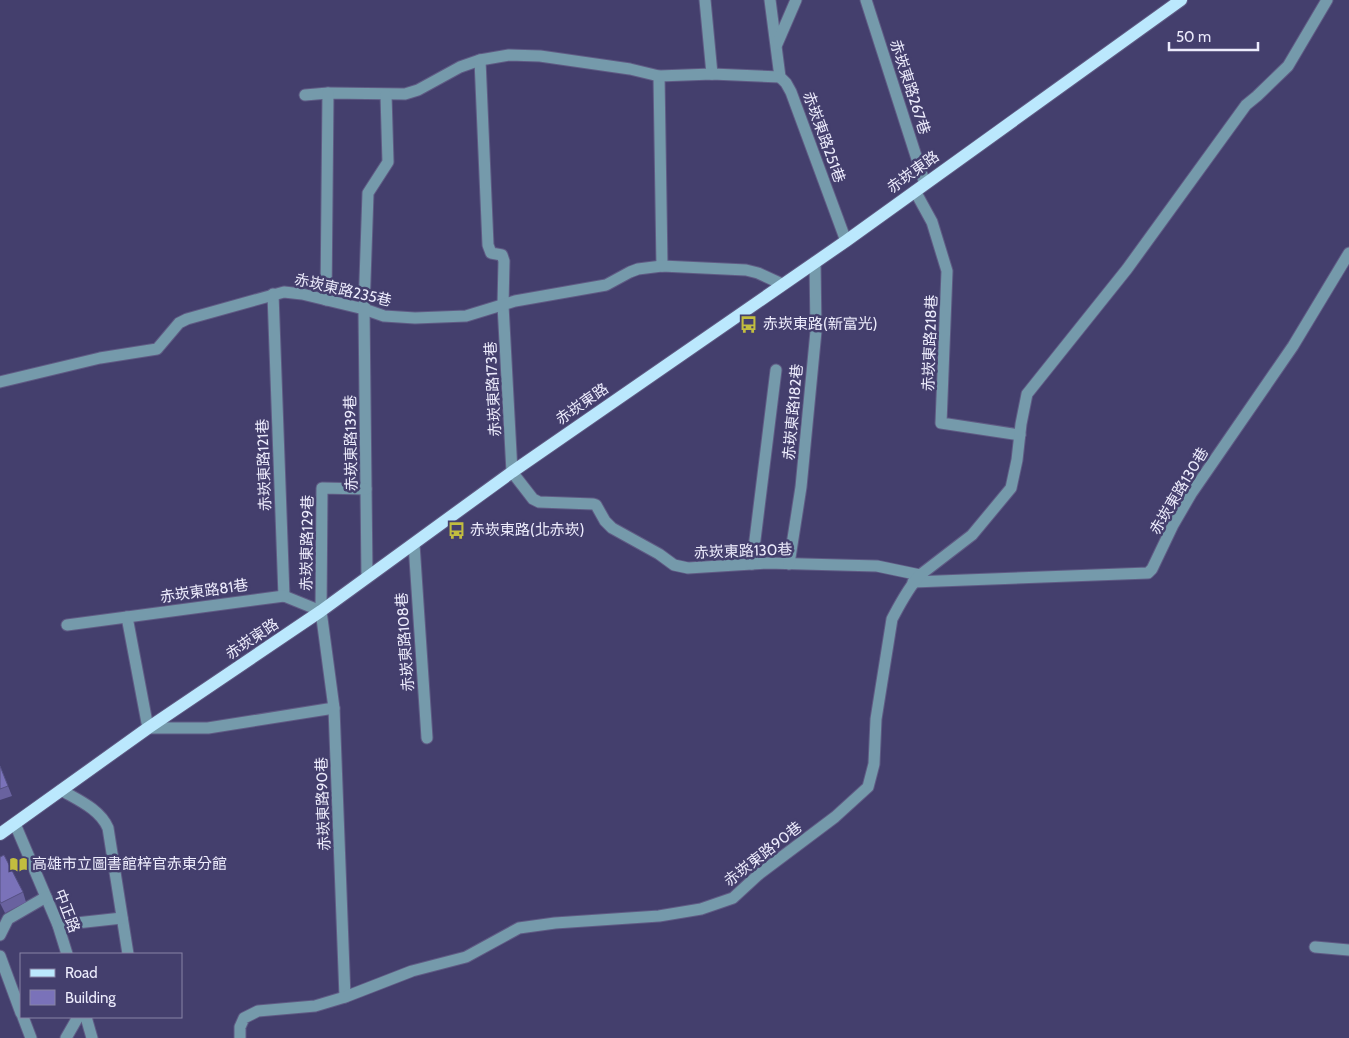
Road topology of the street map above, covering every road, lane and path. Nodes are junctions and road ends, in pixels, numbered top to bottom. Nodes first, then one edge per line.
1 (705, 0) edge
2 (770, 0) edge
3 (796, 0) edge
4 (866, 0) edge
5 (1181, 0) edge
6 (1327, 0) edge
7 (1168, 4) edge
8 (777, 45) junction
9 (480, 60) junction
10 (712, 74) junction
11 (659, 76) junction
12 (780, 77) junction
13 (328, 93) junction
14 (305, 95) dead end
15 (386, 95) junction
16 (920, 187) junction
17 (846, 241) junction
18 (1349, 253) edge
19 (814, 262) junction
20 (662, 266) junction
21 (782, 284) junction
22 (272, 294) junction
23 (326, 300) junction
24 (503, 305) junction
25 (364, 309) junction
26 (776, 370) dead end
27 (0, 382) edge
28 (1020, 435) junction
29 (512, 472) junction
30 (366, 489) junction
31 (414, 544) junction
32 (752, 564) junction
33 (789, 564) junction
34 (367, 577) junction
35 (917, 578) junction
36 (284, 596) junction
37 (321, 611) junction
38 (128, 617) junction
39 (67, 625) dead end
40 (334, 708) junction
41 (148, 728) junction
42 (427, 738) dead end
43 (61, 790) junction
44 (15, 824) junction
45 (0, 834) edge
46 (46, 897) junction
47 (122, 918) junction
48 (58, 925) junction
49 (0, 936) edge
50 (1315, 947) dead end
51 (1349, 950) edge
52 (66, 953) edge
53 (128, 953) edge
54 (0, 956) edge
55 (345, 997) junction
56 (20, 1010) edge
57 (23, 1018) edge
58 (77, 1018) edge
59 (86, 1018) edge
60 (31, 1038) edge
61 (66, 1038) edge
62 (92, 1038) edge
63 (240, 1038) edge

1 - 10 street
2 - 8 street, 赤崁東路251巷
3 - 8 street, 赤崁東路251巷
4 - 16 street, 赤崁東路267巷
5 - 7 main road, 赤崁東路
6 - 28 street
7 - 16 main road, 赤崁東路
8 - 12 street, 赤崁東路251巷
9 - 11 street
9 - 15 street
9 - 24 street, 赤崁東路173巷
10 - 11 street
10 - 12 street
11 - 20 street
12 - 17 street, 赤崁東路251巷
13 - 14 street
13 - 15 street
13 - 23 street
15 - 25 street, 赤崁東路139巷
16 - 17 main road, 赤崁東路
16 - 28 street, 赤崁東路218巷
17 - 19 main road, 赤崁東路
18 - 35 street, 赤崁東路130巷
19 - 21 main road, 赤崁東路
19 - 33 street, 赤崁東路182巷
20 - 21 street, 赤崁東路235巷
20 - 24 street, 赤崁東路235巷
21 - 29 main road, 赤崁東路
22 - 23 street, 赤崁東路235巷
22 - 27 street, 赤崁東路235巷
22 - 36 street, 赤崁東路121巷
23 - 25 street, 赤崁東路235巷
24 - 25 street, 赤崁東路235巷
24 - 29 street, 赤崁東路173巷
25 - 30 street, 赤崁東路139巷
26 - 32 street, 赤崁東路182巷
28 - 35 street
29 - 31 main road, 赤崁東路
29 - 32 street, 赤崁東路130巷
30 - 34 street, 赤崁東路139巷
30 - 37 street, 赤崁東路129巷
31 - 34 main road, 赤崁東路
31 - 42 street, 赤崁東路108巷
32 - 33 street, 赤崁東路130巷
33 - 35 street, 赤崁東路130巷
34 - 37 main road, 赤崁東路
35 - 55 street, 赤崁東路90巷
36 - 37 street
36 - 38 street, 赤崁東路81巷
37 - 40 street, 赤崁東路90巷
37 - 41 main road, 赤崁東路
38 - 39 street, 赤崁東路81巷
38 - 41 street
40 - 41 street
40 - 55 street, 赤崁東路90巷
41 - 43 main road, 赤崁東路
43 - 44 main road, 赤崁東路
43 - 47 street
44 - 45 main road, 赤崁東路
44 - 46 street, 中正路
46 - 48 street, 中正路
46 - 49 street
47 - 48 street
47 - 53 street
48 - 52 street, 中正路
50 - 51 street
54 - 56 street
55 - 63 street, 赤崁東路90巷
57 - 60 street
58 - 61 street
59 - 62 street

